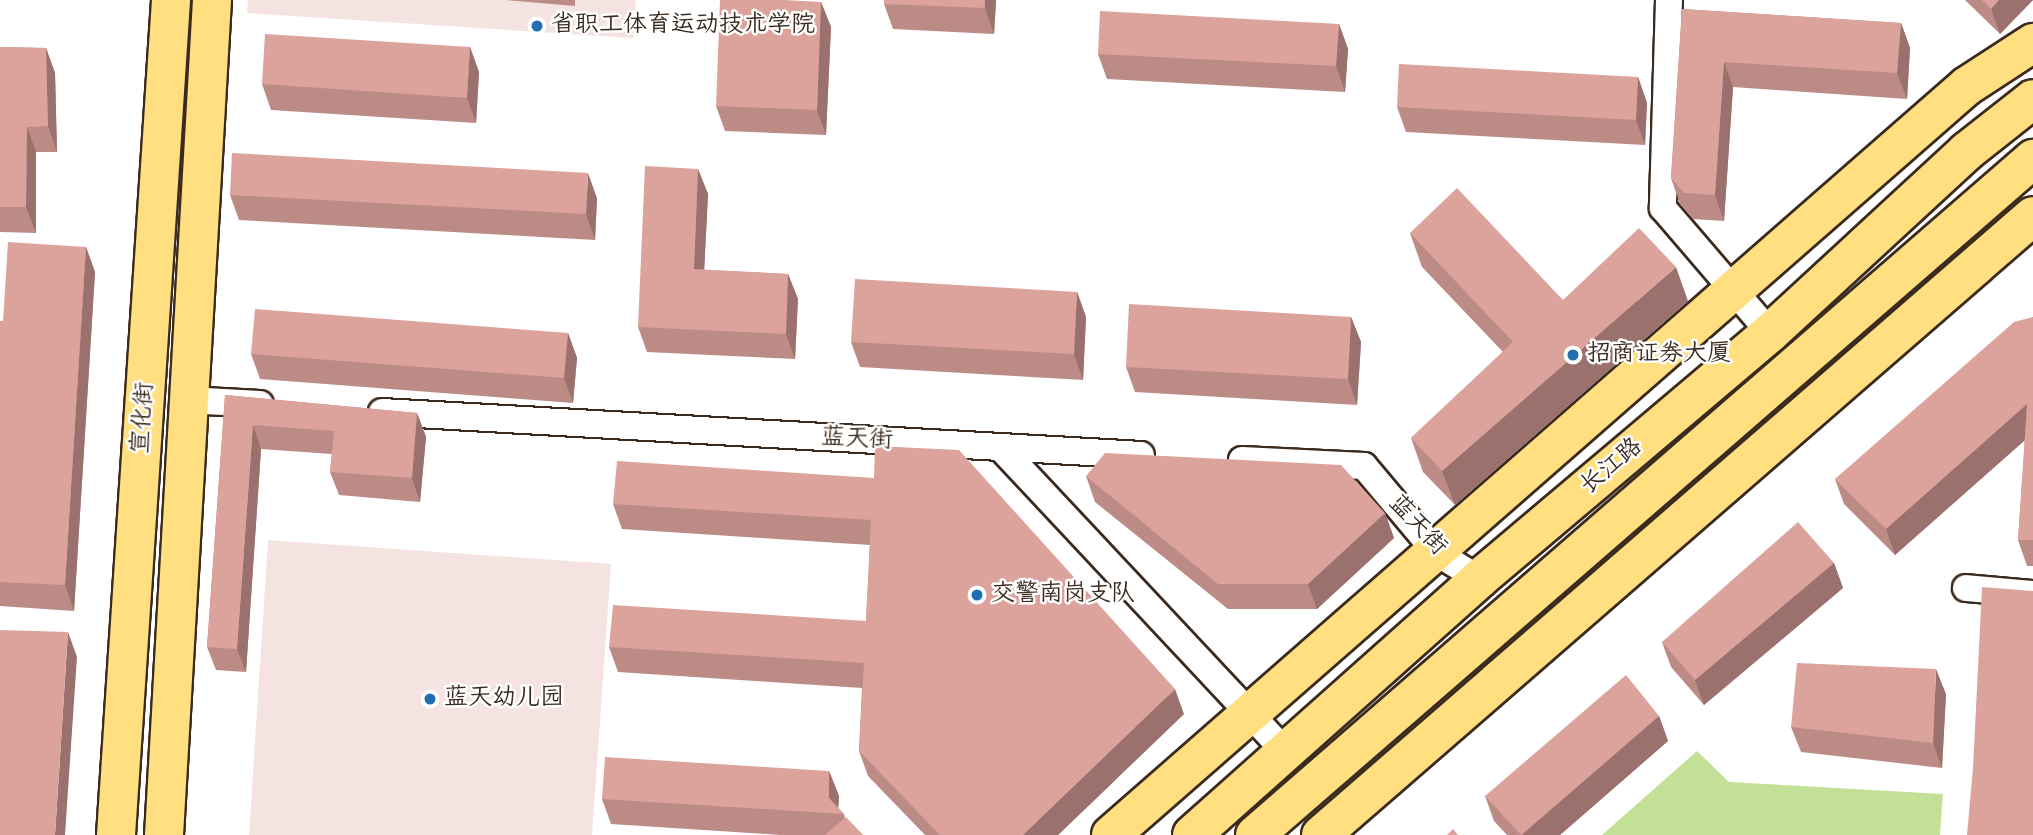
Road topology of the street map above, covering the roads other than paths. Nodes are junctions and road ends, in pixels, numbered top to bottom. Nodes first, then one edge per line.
1 (171, 0) edge
2 (212, 0) edge
3 (1669, 0) edge
4 (2033, 43) edge
5 (2033, 99) edge
6 (2033, 159) edge
7 (2033, 216) edge
8 (1735, 292) junction
9 (1770, 333) junction
10 (187, 400) junction
11 (284, 406) edge
12 (352, 410) edge
13 (1001, 448) junction
14 (1168, 457) edge
15 (1210, 459) edge
16 (1437, 553) junction
17 (1479, 579) junction
18 (1966, 588) dead end
19 (2033, 594) edge
20 (1248, 713) junction
21 (1285, 752) junction
22 (116, 835) edge
23 (164, 835) edge
24 (1111, 835) edge
25 (1192, 835) edge
26 (1255, 835) edge
27 (1321, 835) edge

1 - 22 main road, 宣化街
2 - 10 main road, 宣化街
3 - 8 street
4 - 8 main road
5 - 9 main road, 长江路
6 - 26 main road, 长江路
7 - 27 main road
8 - 9 street
8 - 16 main road
9 - 17 main road, 长江路
10 - 11 street
10 - 23 main road, 宣化街
12 - 13 street, 蓝天街
13 - 14 street, 蓝天街
13 - 20 street
15 - 16 street, 蓝天街
16 - 17 street, 蓝天街
16 - 20 main road
17 - 21 main road, 长江路
18 - 19 street
20 - 21 street
20 - 24 main road
21 - 25 main road, 长江路

